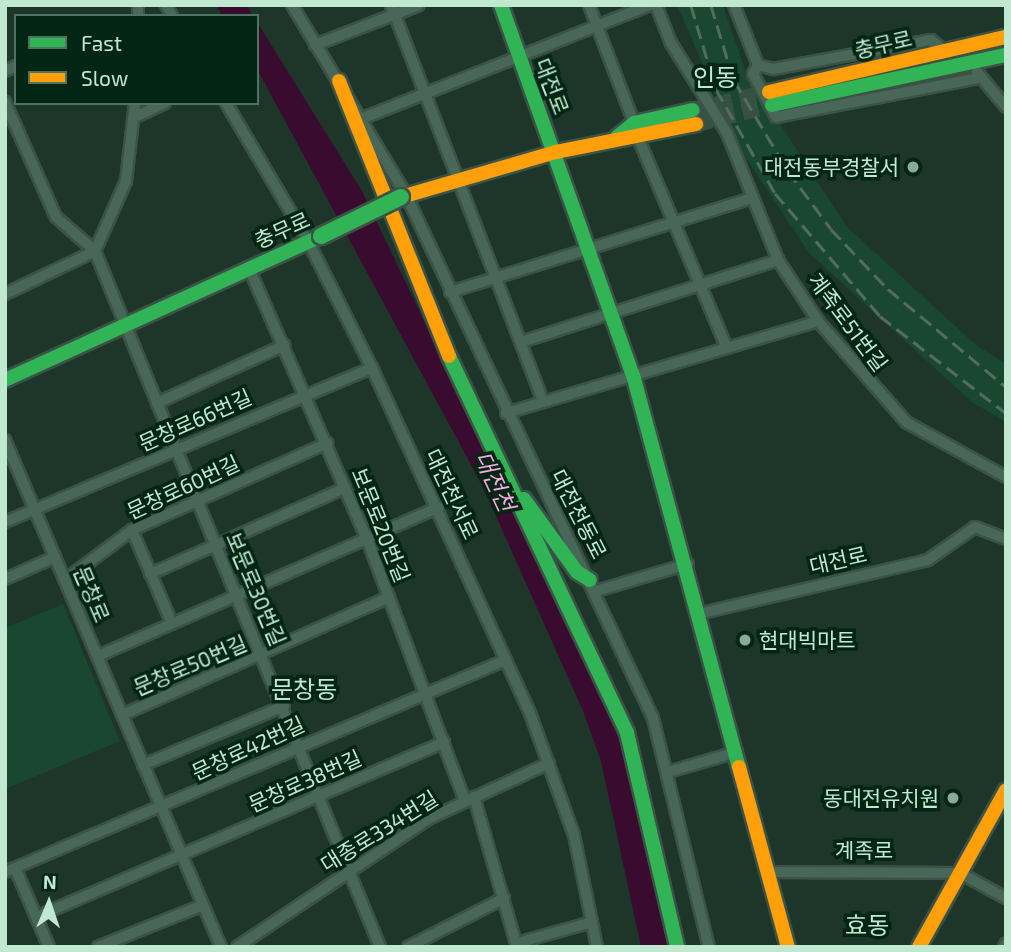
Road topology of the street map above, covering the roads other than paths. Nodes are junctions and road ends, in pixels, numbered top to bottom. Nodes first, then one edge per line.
1 (292, 5) edge
2 (419, 5) edge
3 (501, 5) edge
4 (589, 5) edge
5 (650, 5) edge
6 (656, 5) edge
7 (734, 5) edge
8 (393, 10) edge
9 (597, 26) junction
10 (1006, 37) edge
11 (315, 45) junction
12 (969, 46) junction
13 (946, 52) junction
14 (1006, 55) edge
15 (518, 56) junction
16 (756, 69) junction
17 (976, 70) junction
18 (339, 81) junction
19 (426, 93) junction
20 (5, 102) edge
21 (135, 105) edge
22 (161, 105) edge
23 (227, 105) edge
24 (1006, 107) edge
25 (135, 117) junction
26 (363, 118) junction
27 (634, 123) junction
28 (617, 137) junction
29 (639, 140) junction
30 (556, 152) junction
31 (459, 178) junction
32 (404, 196) junction
33 (749, 199) junction
34 (677, 223) junction
35 (314, 238) junction
36 (592, 249) junction
37 (95, 251) junction
38 (778, 260) junction
39 (249, 268) junction
40 (497, 279) junction
41 (702, 284) junction
42 (450, 292) junction
43 (5, 294) edge
44 (612, 312) junction
45 (818, 321) junction
46 (124, 324) junction
47 (521, 342) junction
48 (284, 345) junction
49 (727, 348) junction
50 (372, 368) junction
51 (633, 375) junction
52 (5, 380) edge
53 (303, 393) junction
54 (543, 402) junction
55 (157, 403) junction
56 (506, 413) junction
57 (5, 440) edge
58 (327, 443) junction
59 (177, 451) junction
60 (9, 458) edge
61 (500, 463) junction
62 (1006, 477) edge
63 (345, 488) junction
64 (197, 501) junction
65 (439, 507) junction
66 (34, 509) junction
67 (5, 522) edge
68 (132, 530) junction
69 (367, 539) junction
70 (1006, 539) edge
71 (216, 545) junction
72 (55, 557) junction
73 (688, 564) junction
74 (150, 574) junction
75 (5, 579) edge
76 (65, 580) junction
77 (593, 586) junction
78 (236, 596) junction
79 (389, 597) junction
80 (702, 613) junction
81 (171, 621) junction
82 (263, 654) junction
83 (98, 656) junction
84 (506, 660) junction
85 (427, 694) junction
86 (284, 706) junction
87 (121, 715) junction
88 (444, 742) junction
89 (301, 744) junction
90 (737, 752) junction
91 (549, 764) junction
92 (142, 765) junction
93 (668, 772) junction
94 (1005, 794) edge
95 (321, 795) junction
96 (470, 799) junction
97 (161, 809) junction
98 (182, 856) junction
99 (10, 870) edge
100 (352, 870) junction
101 (768, 872) junction
102 (960, 873) junction
103 (504, 898) junction
104 (1006, 898) edge
105 (203, 905) junction
106 (36, 917) junction
107 (592, 922) junction
108 (597, 944) edge
109 (517, 945) edge
110 (49, 947) edge
111 (98, 947) edge
112 (221, 947) edge
113 (237, 947) edge
114 (380, 947) edge
115 (408, 947) edge
116 (609, 947) edge
117 (677, 947) edge
118 (709, 947) edge
119 (788, 947) edge
120 (919, 947) edge

1 - 11 street, 대전천동로
2 - 8 street
3 - 15 main road, 대전로
4 - 9 street
5 - 9 street, 대전로
6 - 33 street, 계족로51번길
7 - 16 street
8 - 11 street
8 - 19 street
9 - 15 street, 대전로
9 - 27 street
10 - 12 main road, 충무로
11 - 18 street, 대전천동로
12 - 13 main road, 충무로
12 - 17 street
13 - 16 street
13 - 17 main road, 충무로
14 - 17 main road, 충무로
15 - 19 street, 대전로
15 - 30 main road, 대전로
16 - 17 street
17 - 24 street
18 - 26 street, 대전천동로
18 - 61 main road
19 - 26 street
19 - 31 street
20 - 37 street
21 - 25 street
22 - 25 street
23 - 35 street, 대전천서로
25 - 37 street
26 - 32 street, 대전천동로
27 - 28 main road, 충무로
27 - 29 main road, 충무로
28 - 29 main road, 충무로
28 - 30 main road, 충무로
29 - 34 street
30 - 31 main road, 충무로
30 - 36 main road, 대전로
31 - 32 main road, 충무로
31 - 40 street
32 - 35 main road, 충무로, bridge
32 - 42 street, 대전천동로
33 - 34 street
33 - 38 street, 계족로51번길
34 - 36 street
34 - 41 street
35 - 39 main road, 충무로
35 - 50 street, 대전천서로
36 - 40 street
36 - 44 main road, 대전로
37 - 43 street
37 - 46 street
38 - 41 street
38 - 45 street, 계족로51번길
39 - 46 main road, 충무로
39 - 48 street, 보문로20번길
40 - 42 street
40 - 47 street
41 - 44 street
41 - 49 street
42 - 56 street, 대전천동로
44 - 47 street
44 - 51 main road, 대전로
45 - 49 street
45 - 62 street, 계족로51번길
46 - 52 main road, 충무로
46 - 55 street, 보문로30번길
47 - 54 street
48 - 53 street, 보문로20번길
48 - 55 street
49 - 51 street
50 - 53 street, 문창로66번길
50 - 65 street, 대전천서로
51 - 54 street
51 - 73 main road, 대전로
53 - 58 street, 보문로20번길
53 - 59 street, 문창로66번길
54 - 56 street
55 - 59 street, 보문로30번길
56 - 77 street, 대전천동로
57 - 60 street, 문창로
58 - 63 street, 보문로20번길
58 - 64 street, 문창로60번길
59 - 64 street, 보문로30번길
59 - 66 street, 문창로66번길
60 - 66 street, 문창로
61 - 77 main road
61 - 117 main road
63 - 69 street, 보문로20번길
63 - 71 street
64 - 68 street, 문창로60번길
64 - 71 street, 보문로30번길
65 - 69 street
65 - 84 street, 대전천서로
66 - 67 street, 문창로66번길
66 - 72 street, 문창로
68 - 74 street
68 - 76 street, 문창로60번길
69 - 78 street
69 - 79 street, 보문로20번길
70 - 80 street, 대전로
71 - 74 street
71 - 78 street, 보문로30번길
72 - 75 street
72 - 76 street, 문창로
73 - 77 street
73 - 80 main road, 대전로
74 - 81 street
76 - 83 street, 문창로
77 - 93 street, 대전천동로
78 - 81 street
78 - 82 street, 보문로30번길
79 - 82 street, 문창로50번길
79 - 85 street, 보문로20번길
80 - 90 main road, 대전로
81 - 83 street
82 - 86 street, 보문로30번길
82 - 87 street, 문창로50번길
83 - 87 street, 문창로
84 - 85 street, 문창로42번길
84 - 91 street, 대전천서로
85 - 88 street, 보문로20번길
85 - 89 street, 문창로42번길
86 - 89 street, 보문로30번길
86 - 92 street
87 - 92 street, 문창로
88 - 95 street, 문창로38번길
88 - 96 street, 보문로20번길
89 - 95 street, 보문로30번길
89 - 97 street, 문창로42번길
90 - 93 street
90 - 101 main road, 대전로
91 - 96 street, 대종로334번길
91 - 107 street, 대전천서로
92 - 97 street, 문창로
93 - 118 street, 대전천동로
94 - 102 main road
95 - 98 street, 문창로38번길
95 - 100 street, 보문로30번길
96 - 100 street, 대종로334번길
96 - 103 street, 보문로20번길
97 - 98 street, 문창로
97 - 99 street, 문창로42번길
98 - 105 street, 문창로
98 - 106 street
99 - 106 street
100 - 113 street, 대종로334번길
100 - 114 street, 보문로30번길
101 - 102 street, 계족로
101 - 119 main road, 대전로
102 - 104 street
102 - 120 main road
103 - 109 street, 보문로20번길
103 - 115 street
105 - 111 street
105 - 112 street, 문창로
106 - 110 street
107 - 108 street, 대전천서로
107 - 109 street
108 - 116 street

